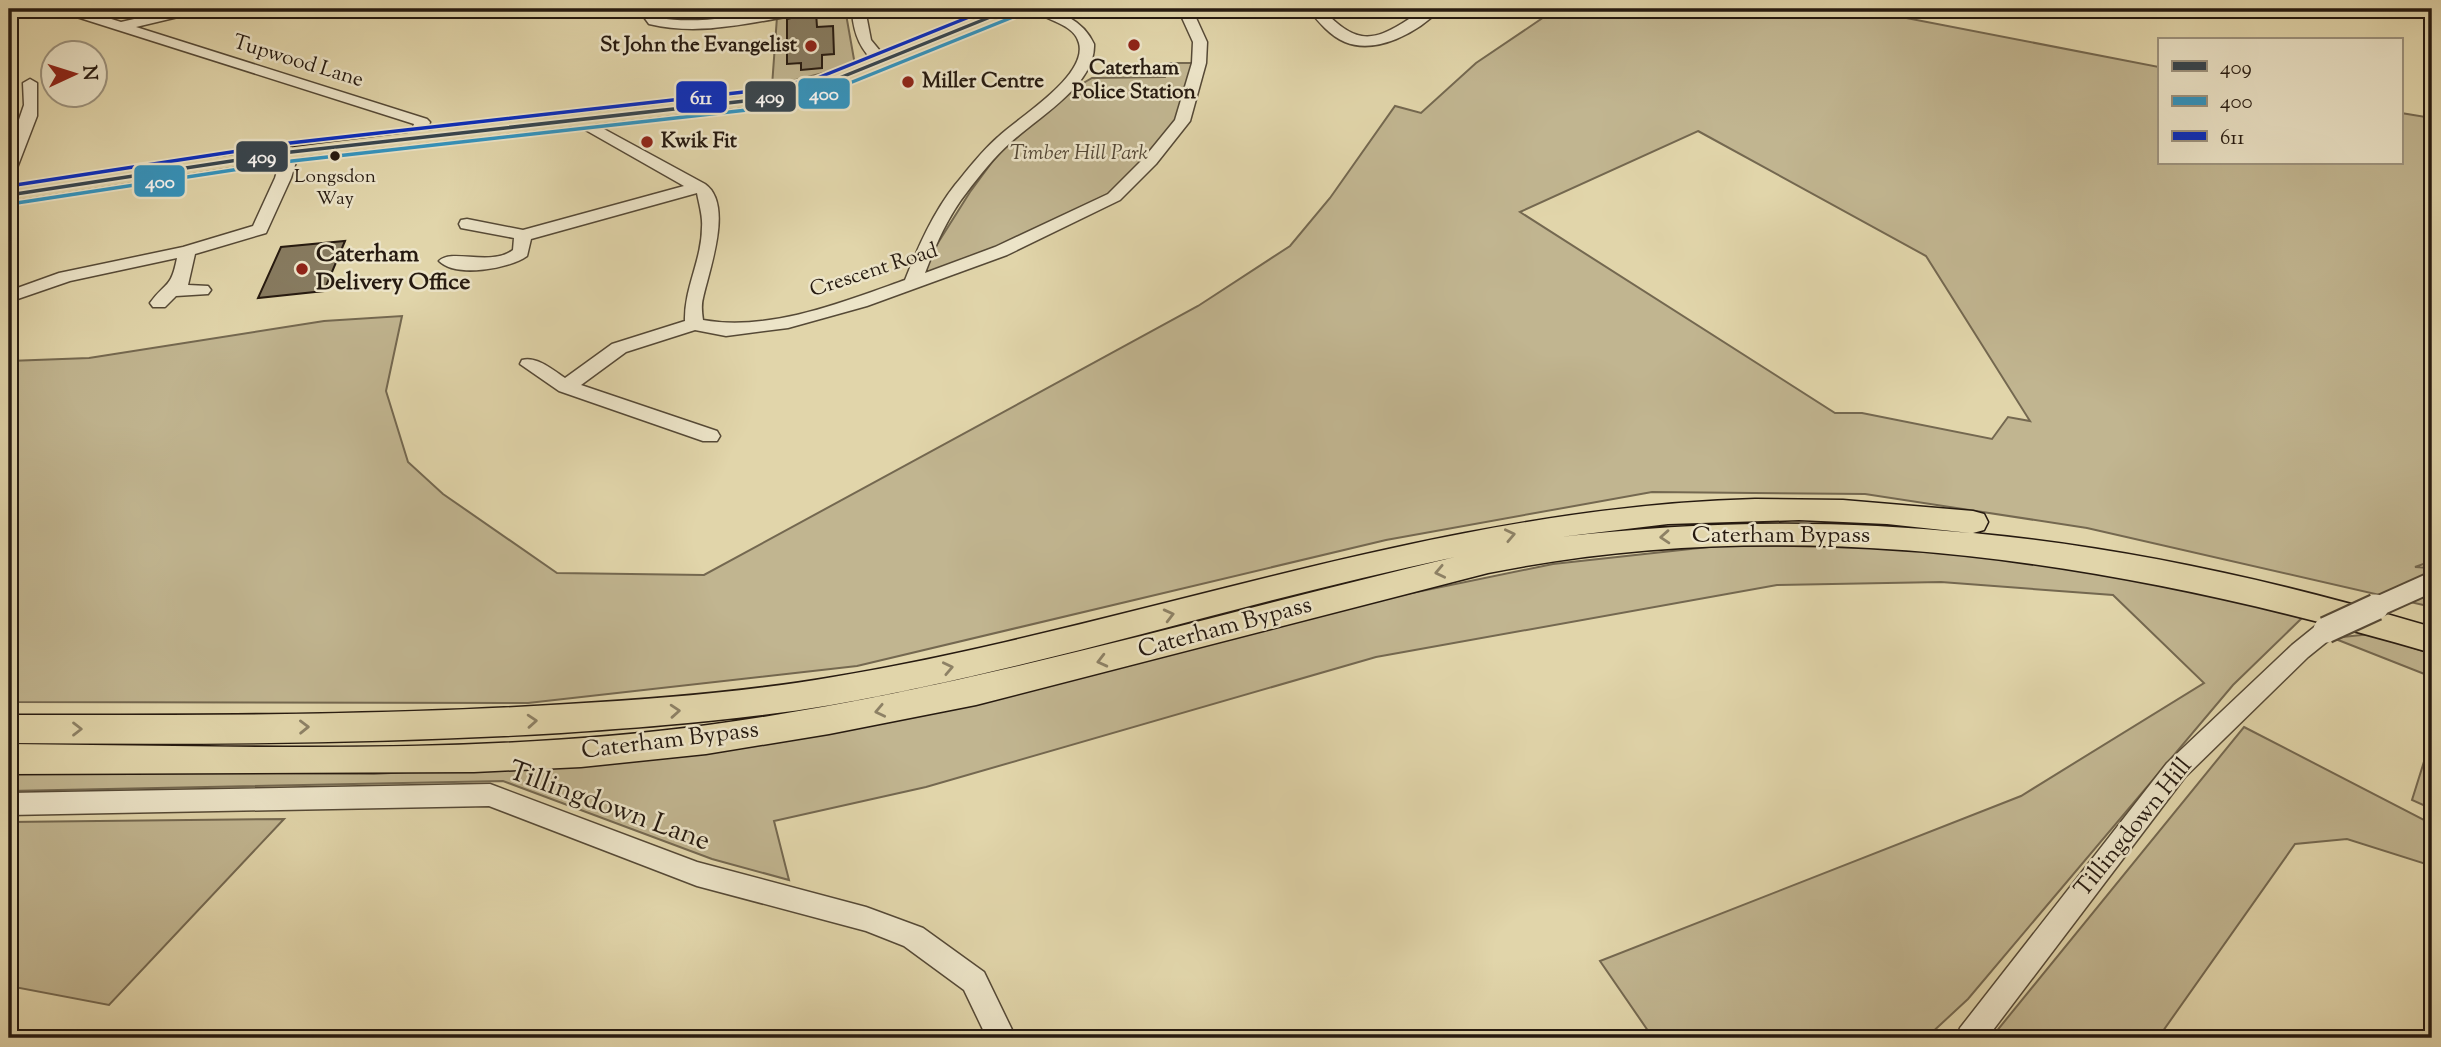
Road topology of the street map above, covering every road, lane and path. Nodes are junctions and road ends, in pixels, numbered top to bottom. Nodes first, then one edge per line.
1 (194, 9) edge
2 (645, 9) edge
3 (809, 9) edge
4 (855, 9) edge
5 (1010, 9) edge
6 (1039, 9) edge
7 (1185, 9) edge
8 (1315, 9) edge
9 (1433, 9) edge
10 (74, 10) edge
11 (119, 27) junction
12 (883, 63) junction
13 (30, 83) dead end
14 (580, 121) junction
15 (418, 137) junction
16 (291, 152) junction
17 (9, 167) edge
18 (699, 187) junction
19 (9, 195) edge
20 (467, 224) dead end
21 (523, 235) junction
22 (187, 251) junction
23 (449, 261) dead end
24 (912, 284) junction
25 (202, 290) dead end
26 (174, 291) junction
27 (9, 297) edge
28 (159, 303) dead end
29 (694, 324) junction
30 (529, 364) dead end
31 (566, 387) junction
32 (710, 436) dead end
33 (2431, 583) edge
34 (2432, 618) edge
35 (2432, 640) edge
36 (9, 729) edge
37 (9, 759) edge
38 (9, 803) edge
39 (1002, 1038) edge
40 (1970, 1038) edge

1 - 11 street
2 - 3 street
4 - 12 street
5 - 12 main road
6 - 24 street
7 - 24 street, Crescent Road
8 - 9 street
10 - 11 street, Tupwood Lane
11 - 15 street, Tupwood Lane
12 - 14 main road
13 - 17 street
14 - 15 main road
14 - 18 street
15 - 16 main road
16 - 19 main road
16 - 22 street
18 - 21 street
18 - 29 street
20 - 21 street
21 - 23 street
22 - 26 street
22 - 27 street
24 - 29 street, Crescent Road
25 - 26 street
26 - 28 street
29 - 31 street
30 - 31 street
31 - 32 street
33 - 40 street, Tillingdown Hill, bridge
36 -> 34 highway, Caterham Bypass
35 -> 37 highway, Caterham Bypass
38 - 39 street, Tillingdown Lane

